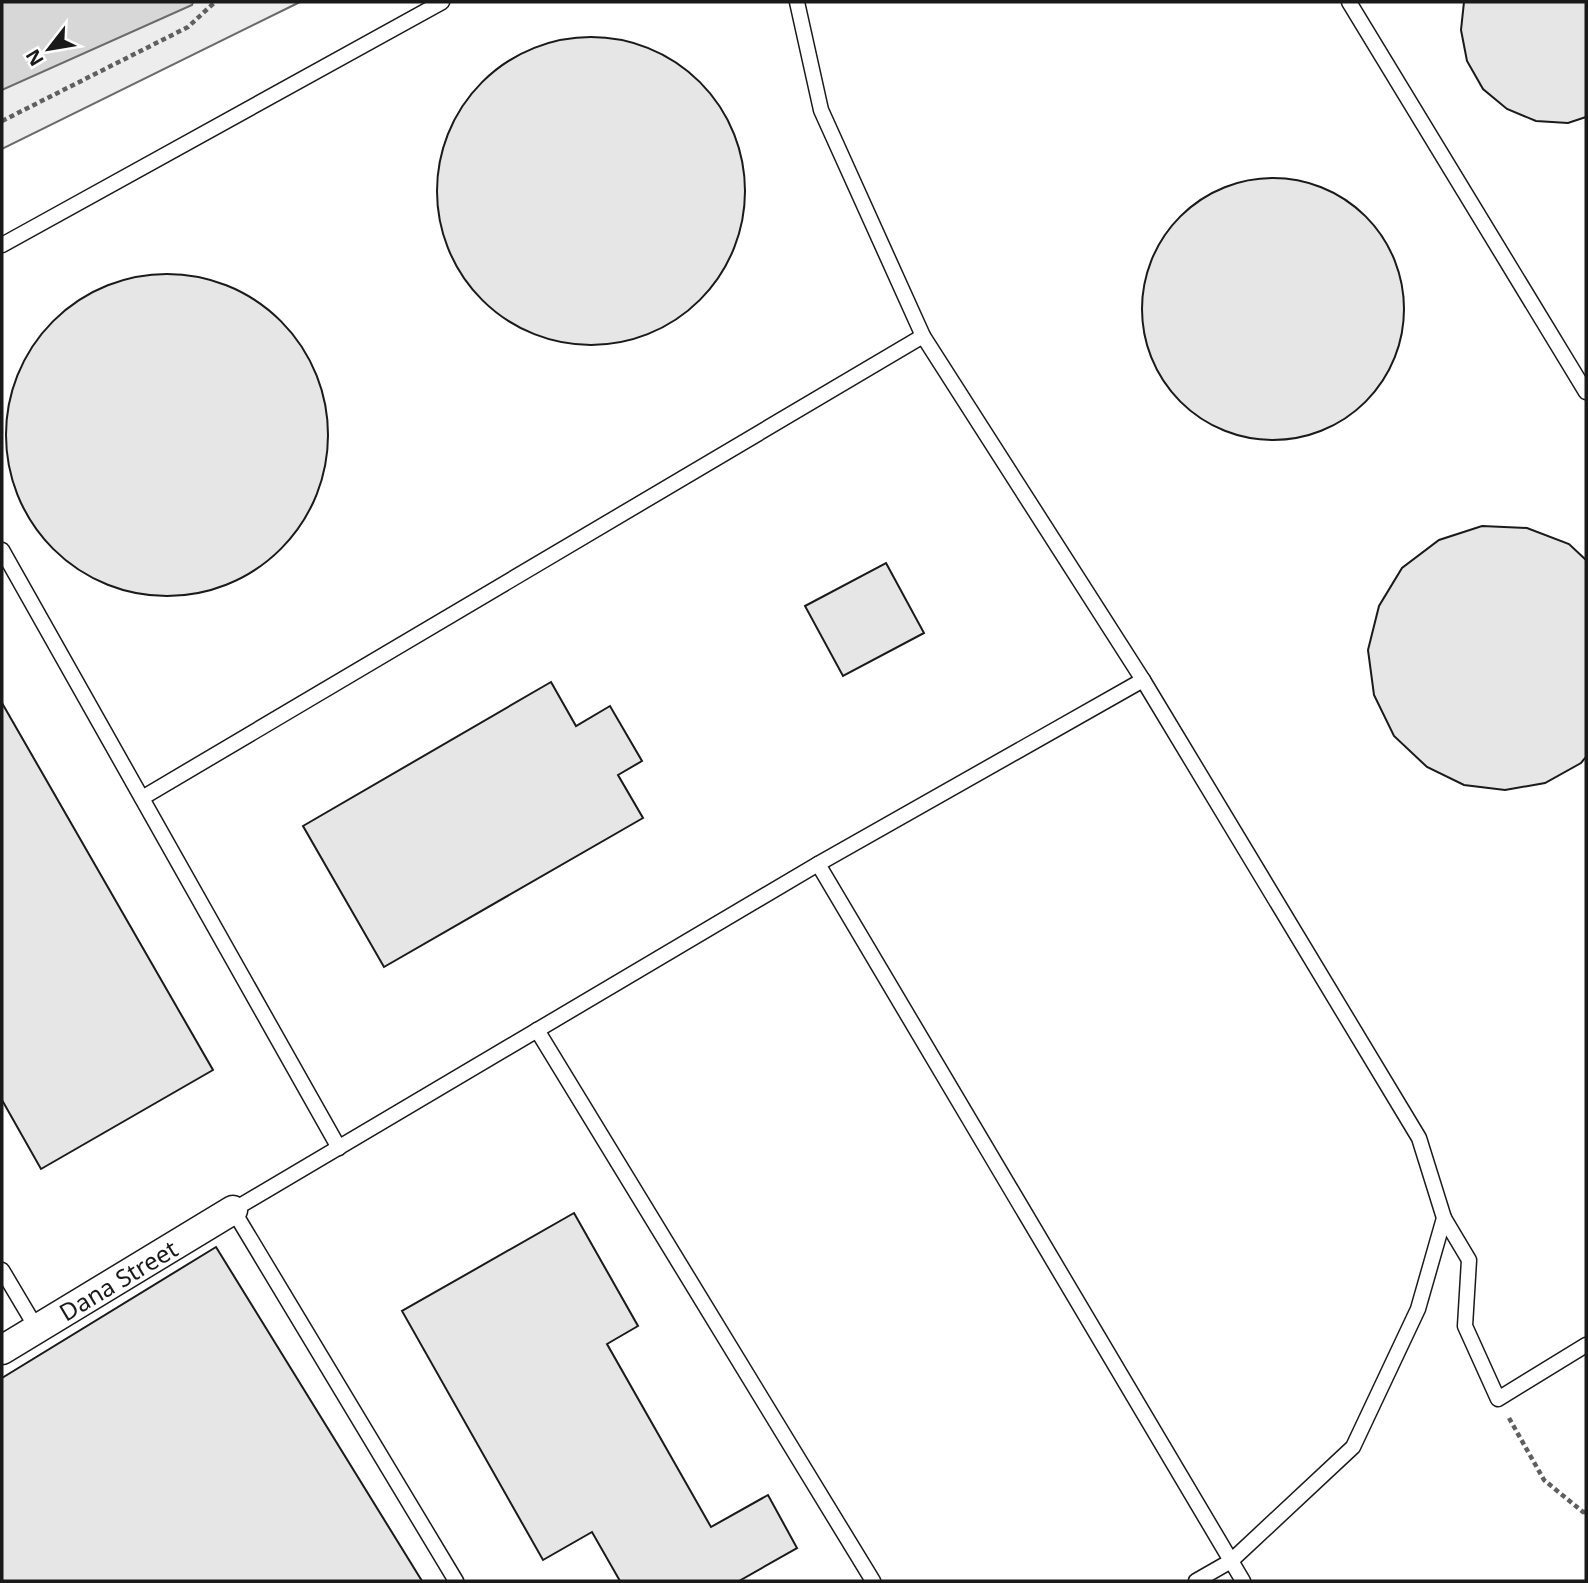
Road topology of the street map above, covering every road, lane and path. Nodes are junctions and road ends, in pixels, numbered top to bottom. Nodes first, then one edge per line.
1 (215, 2) edge
2 (442, 2) edge
3 (797, 2) edge
4 (1349, 2) edge
5 (2, 121) edge
6 (2, 245) edge
7 (923, 336) junction
8 (1586, 392) edge
9 (2, 550) edge
10 (1143, 680) junction
11 (142, 798) junction
12 (818, 864) junction
13 (537, 1030) junction
14 (339, 1149) junction
15 (233, 1210) junction
16 (1444, 1218) junction
17 (2, 1270) edge
18 (37, 1329) junction
19 (1586, 1345) edge
20 (2, 1350) edge
21 (1498, 1399) junction
22 (1586, 1512) edge
23 (1231, 1561) junction
24 (456, 1581) edge
25 (873, 1581) edge
26 (1196, 1581) edge
27 (1242, 1581) edge

1 - 5 path
2 - 6 lane
3 - 7 lane
4 - 8 lane
7 - 10 lane
7 - 11 lane
9 - 11 lane
10 - 12 lane
10 - 16 lane
11 - 14 lane
12 - 13 lane
12 - 23 lane
13 - 14 lane
13 - 25 lane
14 - 15 lane
15 - 18 street, Dana Street
15 - 24 lane
16 - 21 lane
16 - 23 lane
17 - 18 lane
18 - 20 street, Dana Street
19 - 21 lane
21 - 22 path
23 - 26 lane
23 - 27 lane

